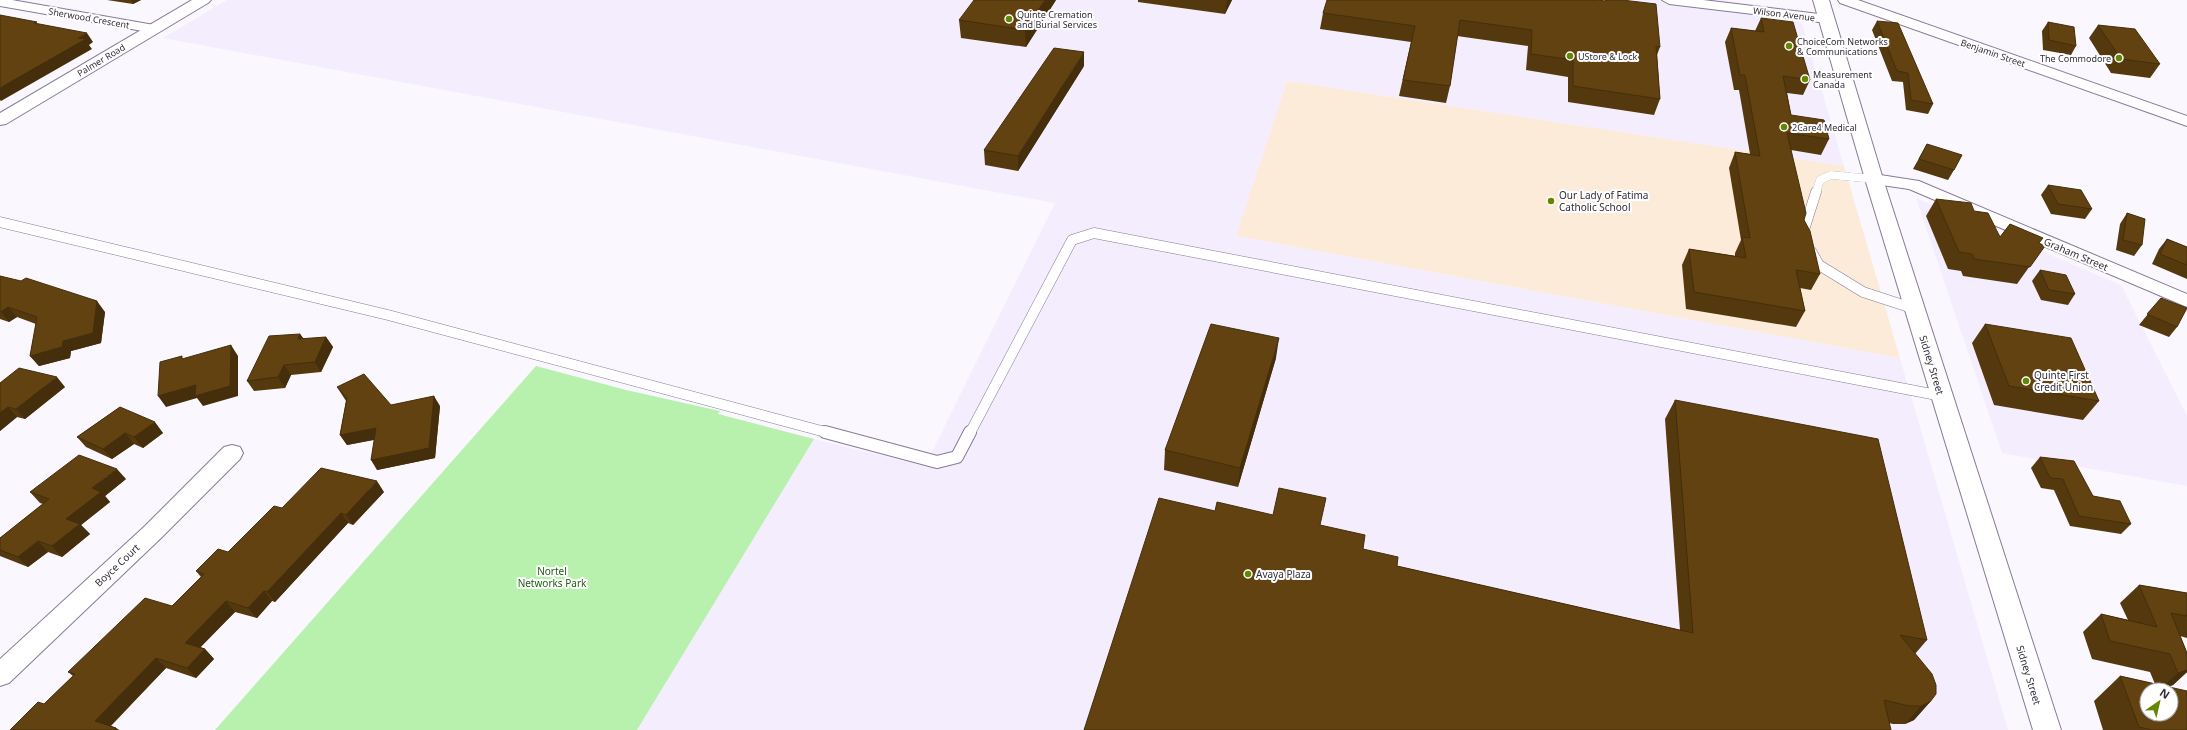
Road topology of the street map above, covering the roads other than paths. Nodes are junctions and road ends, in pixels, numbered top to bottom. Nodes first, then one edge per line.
1 (203, 0) edge
2 (1669, 0) edge
3 (1821, 0) edge
4 (1845, 0) edge
5 (0, 2) edge
6 (1827, 19) junction
7 (154, 29) junction
8 (0, 120) edge
9 (2187, 121) edge
10 (1874, 179) junction
11 (0, 222) edge
12 (2187, 300) edge
13 (1915, 309) junction
14 (1942, 396) junction
15 (232, 453) dead end
16 (0, 675) edge
17 (2047, 730) edge

1 - 7 main road, Palmer Road
2 - 6 street, Wilson Avenue
3 - 6 main road, Sidney Street
4 - 9 street, Benjamin Street
5 - 7 street, Sherwood Crescent
6 - 10 main road, Sidney Street
7 - 8 main road, Palmer Road
10 - 12 street, Graham Street
10 - 13 main road, Sidney Street
10 - 13 lane
11 - 14 lane
13 - 14 main road, Sidney Street
14 - 17 main road, Sidney Street
15 - 16 street, Boyce Court

